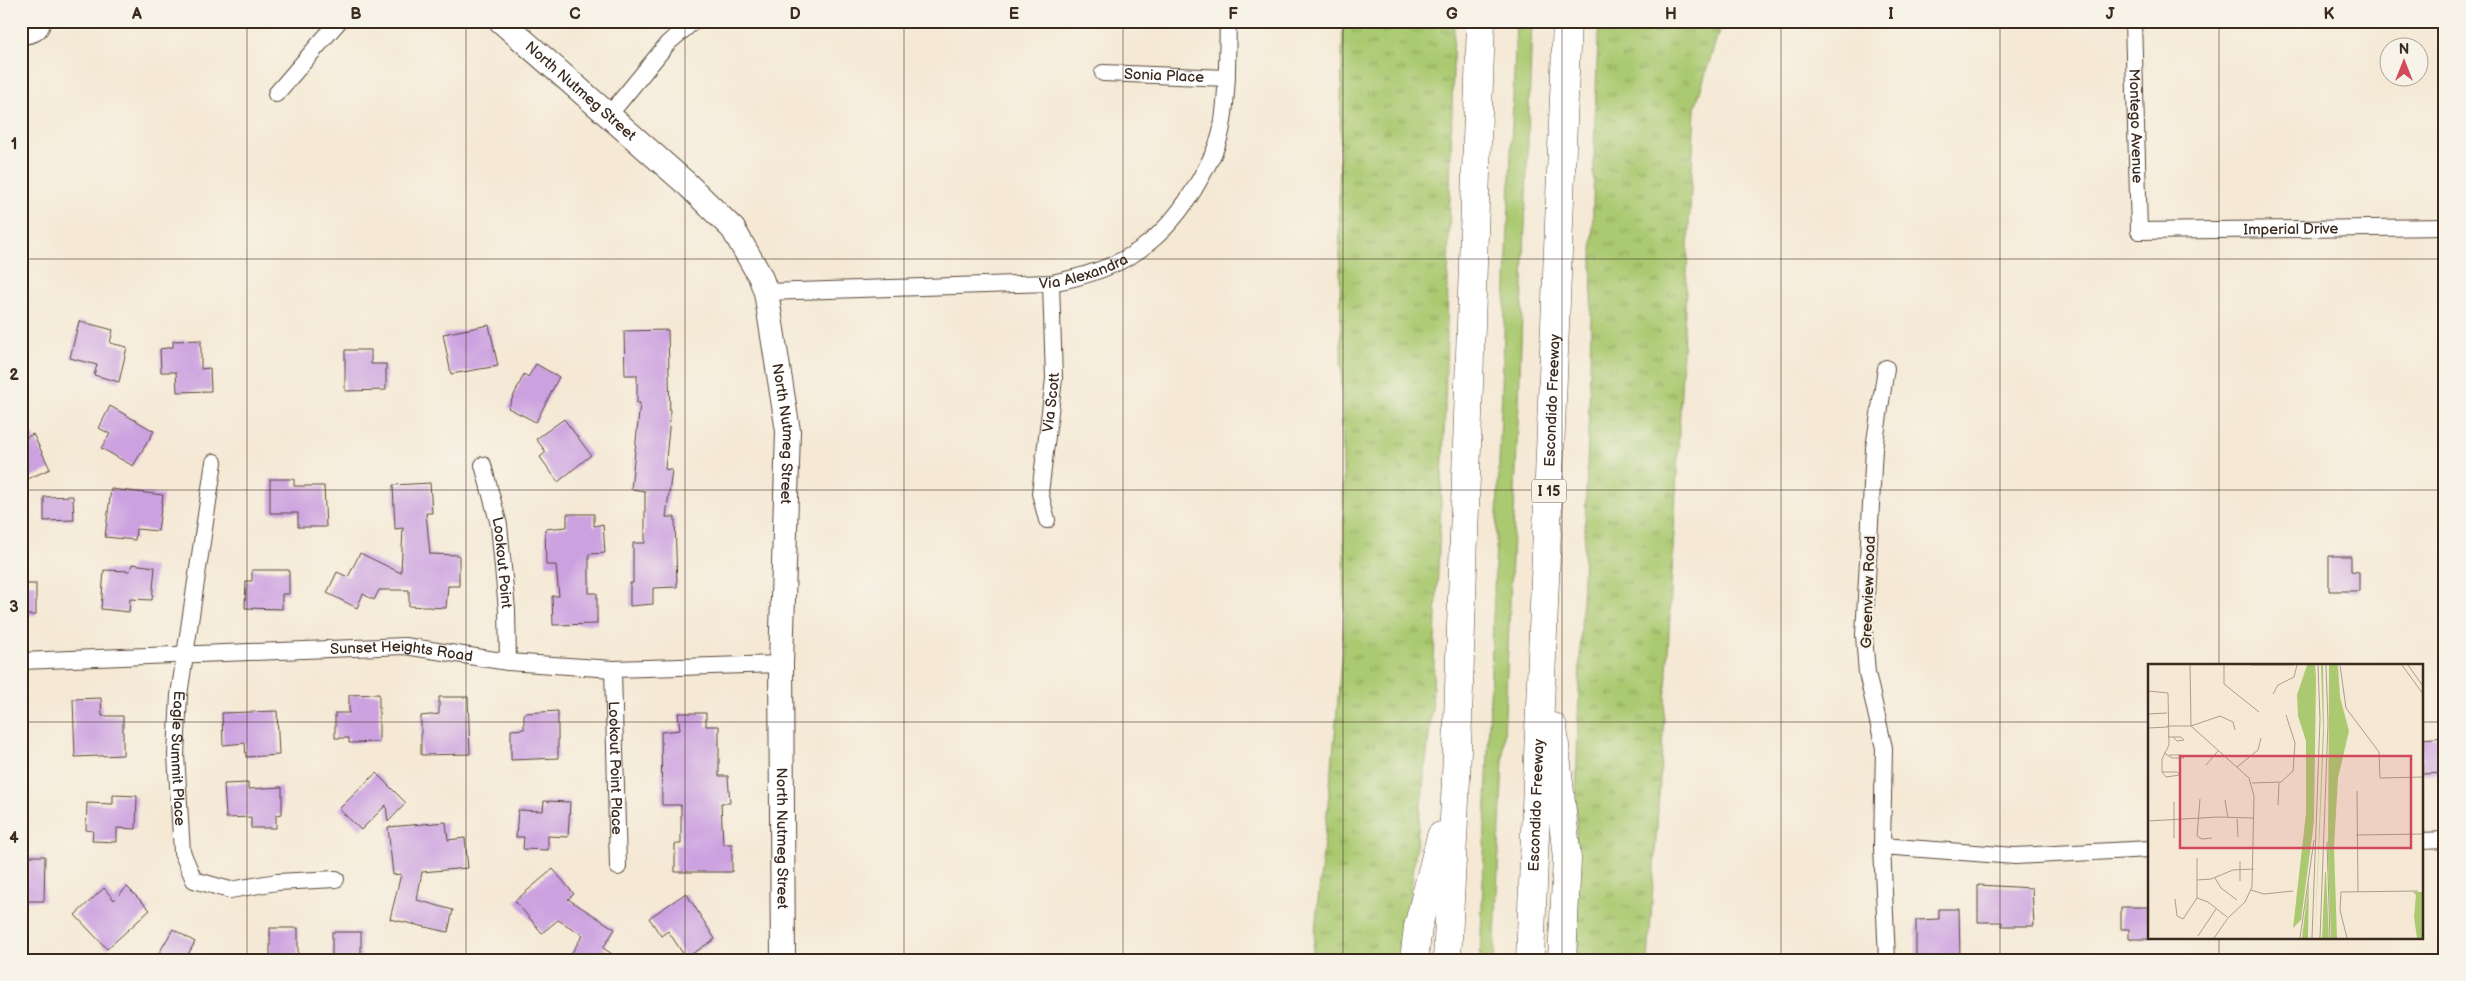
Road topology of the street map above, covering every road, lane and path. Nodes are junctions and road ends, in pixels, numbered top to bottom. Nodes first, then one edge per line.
1 (43, 21) edge
2 (339, 21) edge
3 (501, 21) edge
4 (694, 21) edge
5 (1228, 21) edge
6 (1481, 21) edge
7 (1567, 21) edge
8 (2133, 21) edge
9 (21, 36) edge
10 (1103, 72) dead end
11 (1227, 78) junction
12 (276, 94) dead end
13 (609, 115) junction
14 (2445, 227) edge
15 (2139, 231) joint
16 (1051, 284) junction
17 (766, 292) junction
18 (1886, 368) dead end
19 (214, 462) dead end
20 (483, 465) dead end
21 (1047, 520) dead end
22 (1543, 632) junction
23 (185, 654) junction
24 (21, 661) edge
25 (508, 662) junction
26 (781, 664) junction
27 (613, 669) junction
28 (1456, 779) junction
29 (2445, 840) edge
30 (2424, 841) edge
31 (1882, 846) junction
32 (2148, 850) edge
33 (618, 867) dead end
34 (336, 879) dead end
35 (783, 960) edge
36 (1414, 960) edge
37 (1447, 960) edge
38 (1530, 960) edge
39 (1562, 960) edge
40 (1887, 960) edge

1 - 9 street
2 - 12 street
3 - 13 street, North Nutmeg Street
4 - 13 street
5 - 11 street, Via Alexandra
6 - 28 highway
7 - 22 highway, Escondido Freeway / I 15
8 - 15 street, Montego Avenue
10 - 11 street, Sonia Place
11 - 16 street, Via Alexandra
13 - 17 street, North Nutmeg Street
14 - 15 street, Imperial Drive
16 - 17 street, Via Alexandra
16 - 21 street, Via Scott
17 - 26 street, North Nutmeg Street
18 - 31 street, Greenview Road
19 - 23 street, Eagle Summit Place
20 - 25 street, Lookout Point
22 - 38 highway, Escondido Freeway / I 15
22 - 39 highway
23 - 24 street, Sunset Heights Road
23 - 25 street, Sunset Heights Road
23 - 34 street, Eagle Summit Place
25 - 27 street, Sunset Heights Road
26 - 27 street, Sunset Heights Road
26 - 35 street, North Nutmeg Street
27 - 33 street, Lookout Point Place
28 - 36 highway
28 - 37 highway
29 - 30 street
31 - 32 street
31 - 40 street, Greenview Road

